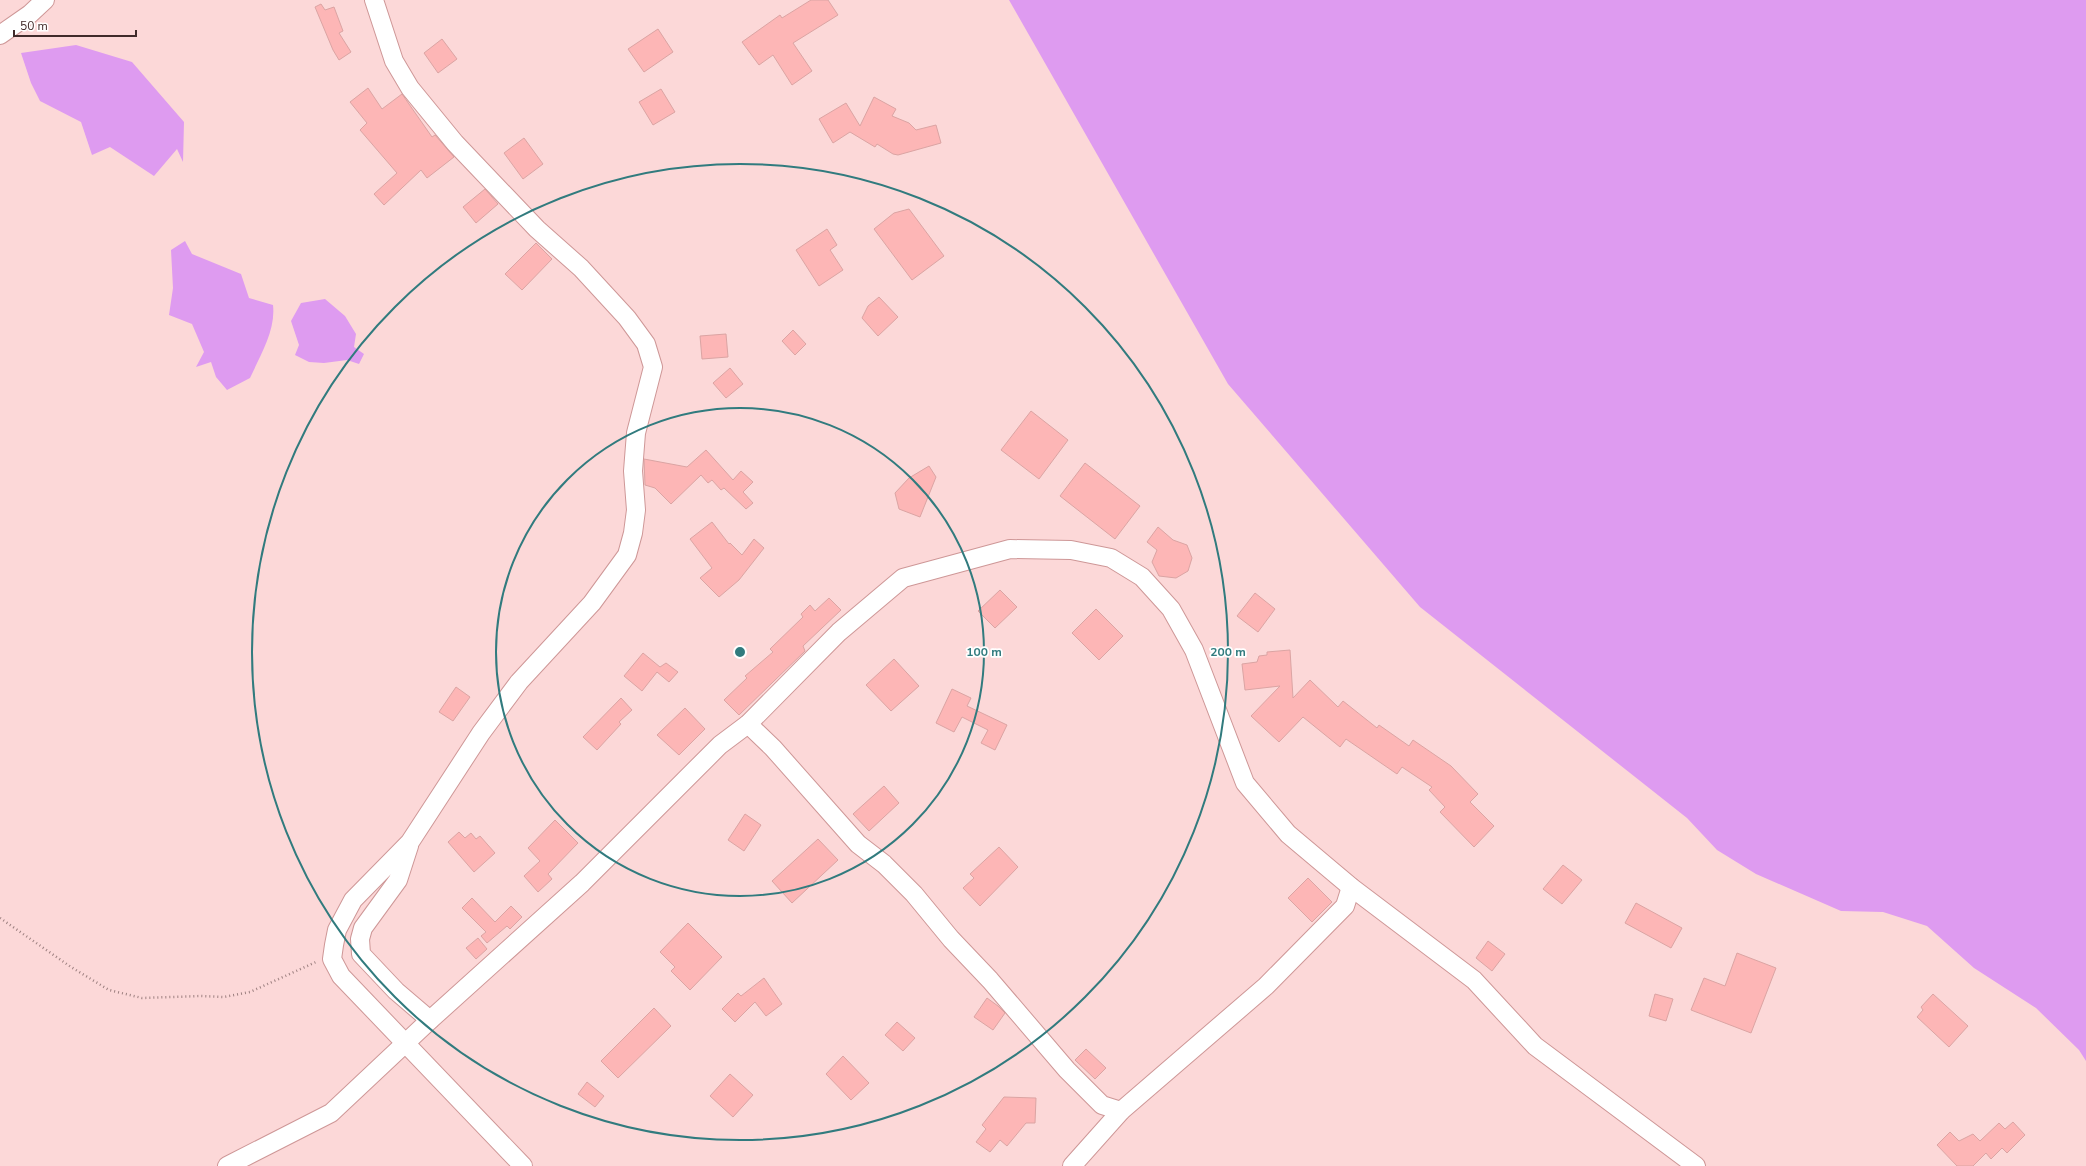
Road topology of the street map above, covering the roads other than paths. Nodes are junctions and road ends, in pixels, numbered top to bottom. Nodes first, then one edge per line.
1 (45, 0) edge
2 (374, 0) edge
3 (0, 35) edge
4 (748, 724) junction
5 (410, 842) junction
6 (1351, 887) junction
7 (361, 954) junction
8 (332, 959) junction
9 (430, 1020) junction
10 (405, 1043) junction
11 (1121, 1111) junction
12 (227, 1166) edge
13 (523, 1166) edge
14 (1072, 1166) edge
15 (1696, 1166) edge

1 - 3 street
2 - 5 street
4 - 6 street
4 - 9 street
4 - 11 street
5 - 7 street
5 - 8 street
6 - 11 street
6 - 15 street
7 - 8 street
7 - 9 street
8 - 10 street
9 - 10 street
10 - 12 street
10 - 13 street
11 - 14 street

